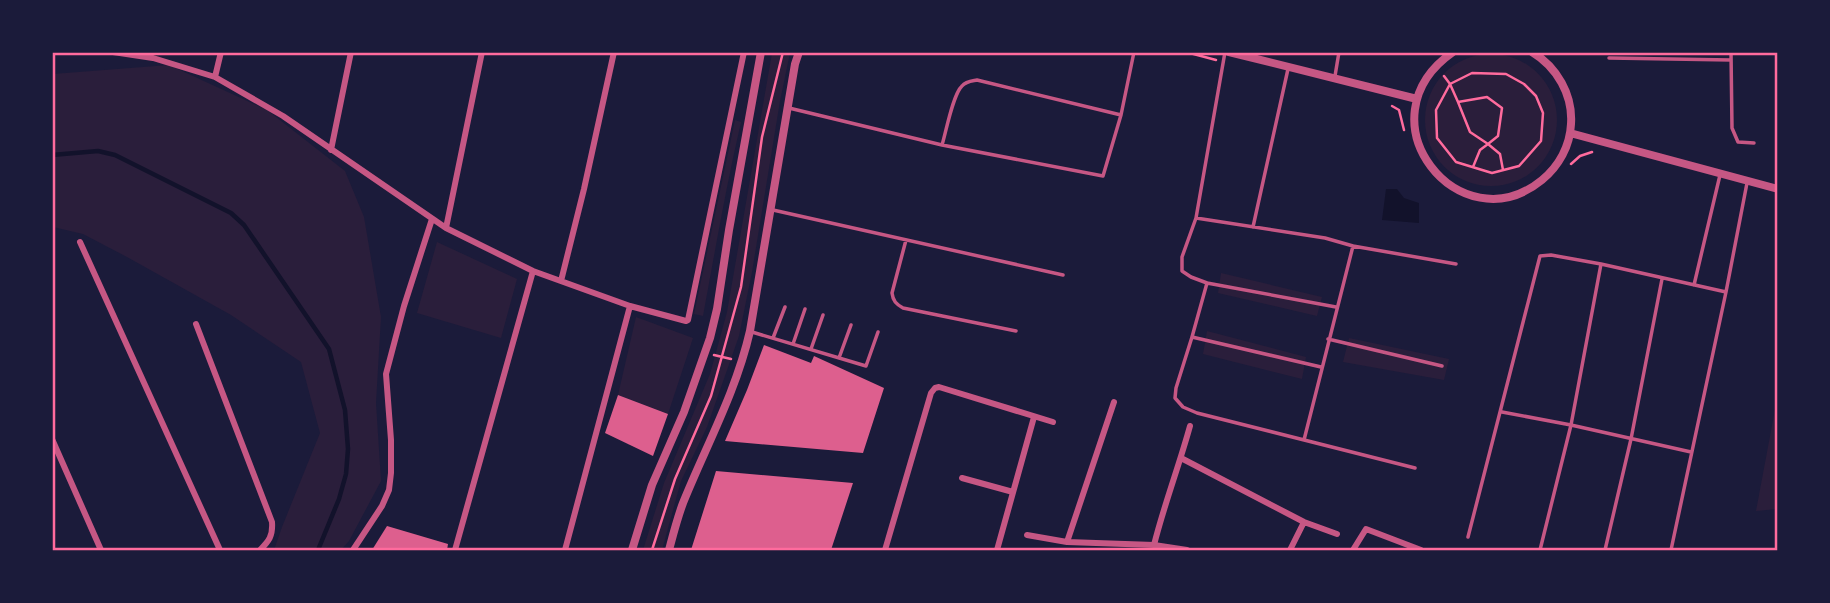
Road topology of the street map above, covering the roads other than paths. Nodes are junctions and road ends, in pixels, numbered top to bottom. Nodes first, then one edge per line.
1 (113, 52) edge
2 (221, 52) edge
3 (351, 52) edge
4 (482, 52) edge
5 (614, 52) edge
6 (744, 52) edge
7 (761, 52) edge
8 (799, 52) edge
9 (1135, 52) edge
10 (1227, 52) edge
11 (1339, 52) edge
12 (1453, 52) edge
13 (1532, 52) edge
14 (1731, 52) edge
15 (1609, 58) dead end
16 (1731, 60) junction
17 (1289, 67) junction
18 (215, 77) junction
19 (1334, 78) junction
20 (1418, 99) junction
21 (788, 108) junction
22 (1121, 115) junction
23 (1570, 133) junction
24 (1754, 143) dead end
25 (942, 145) junction
26 (331, 150) junction
27 (1720, 173) junction
28 (1748, 181) junction
29 (1777, 189) edge
30 (771, 209) junction
31 (1196, 218) junction
32 (432, 219) junction
33 (1253, 227) junction
34 (446, 228) junction
35 (906, 240) junction
36 (80, 242) dead end
37 (1353, 246) junction
38 (1457, 264) dead end
39 (1601, 264) junction
40 (533, 271) junction
41 (1063, 275) dead end
42 (1662, 278) junction
43 (561, 281) junction
44 (1207, 283) junction
45 (1694, 285) junction
46 (1726, 292) junction
47 (630, 306) junction
48 (785, 307) dead end
49 (1336, 307) junction
50 (805, 309) dead end
51 (823, 315) dead end
52 (196, 324) dead end
53 (850, 325) dead end
54 (750, 331) junction
55 (1016, 331) dead end
56 (878, 332) dead end
57 (1192, 337) junction
58 (773, 338) junction
59 (1328, 340) junction
60 (793, 344) junction
61 (811, 349) junction
62 (839, 358) junction
63 (1442, 366) dead end
64 (1321, 368) junction
65 (1114, 402) dead end
66 (1501, 412) junction
67 (1034, 417) junction
68 (1053, 422) dead end
69 (1571, 425) junction
70 (1190, 426) dead end
71 (52, 439) edge
72 (1632, 439) junction
73 (1304, 440) junction
74 (1691, 452) junction
75 (1181, 458) junction
76 (1415, 468) dead end
77 (962, 478) dead end
78 (1013, 492) junction
79 (1304, 522) junction
80 (1337, 534) dead end
81 (1027, 535) dead end
82 (1468, 537) dead end
83 (1068, 542) junction
84 (1154, 545) junction
85 (101, 551) edge
86 (220, 551) edge
87 (260, 551) edge
88 (353, 551) edge
89 (455, 551) edge
90 (565, 551) edge
91 (632, 551) edge
92 (669, 551) edge
93 (885, 551) edge
94 (997, 551) edge
95 (1187, 551) edge
96 (1290, 551) edge
97 (1353, 551) edge
98 (1421, 551) edge
99 (1540, 551) edge
100 (1605, 551) edge
101 (1671, 551) edge

1 - 18 street
2 - 18 street
3 - 26 street
4 - 34 street
5 - 43 street
6 - 47 street
7 - 91 street
8 - 21 street
9 - 22 lane
10 - 17 street
10 - 31 lane
11 - 19 lane
12 - 20 street
13 - 23 street
14 - 16 lane
15 - 16 lane
16 - 24 lane
17 - 19 street
17 - 33 lane
18 - 26 street
19 - 20 street
20 - 23 street
21 - 25 lane
21 - 30 street
22 - 25 lane
22 - 25 lane
23 - 27 street
26 - 32 street
27 - 28 street
27 - 45 lane
28 - 29 street
28 - 46 lane
30 - 35 lane
30 - 54 street
31 - 33 lane
31 - 44 lane
32 - 34 street
32 - 88 street
33 - 37 lane
34 - 40 street
35 - 41 lane
35 - 55 lane
36 - 86 street
37 - 38 lane
37 - 49 lane
39 - 42 lane
39 - 66 lane
39 - 69 lane
40 - 43 street
40 - 89 street
42 - 45 lane
42 - 72 lane
43 - 47 street
44 - 49 lane
44 - 57 lane
45 - 46 lane
46 - 74 lane
47 - 90 street
48 - 58 lane
49 - 59 lane
50 - 60 lane
51 - 61 lane
52 - 87 street
53 - 62 lane
54 - 58 lane
54 - 92 street
56 - 62 lane
57 - 64 lane
57 - 73 lane
58 - 60 lane
59 - 63 lane
59 - 64 lane
60 - 61 lane
61 - 62 lane
64 - 73 lane
65 - 83 street
66 - 69 lane
66 - 82 lane
67 - 68 street
67 - 78 street
67 - 93 street
69 - 72 lane
69 - 99 lane
70 - 75 street
71 - 85 street
72 - 74 lane
72 - 100 lane
73 - 76 lane
74 - 101 lane
75 - 79 street
75 - 84 street
77 - 78 street
78 - 94 street
79 - 80 street
79 - 96 street
81 - 83 street
83 - 84 street
84 - 95 street
97 - 98 street

